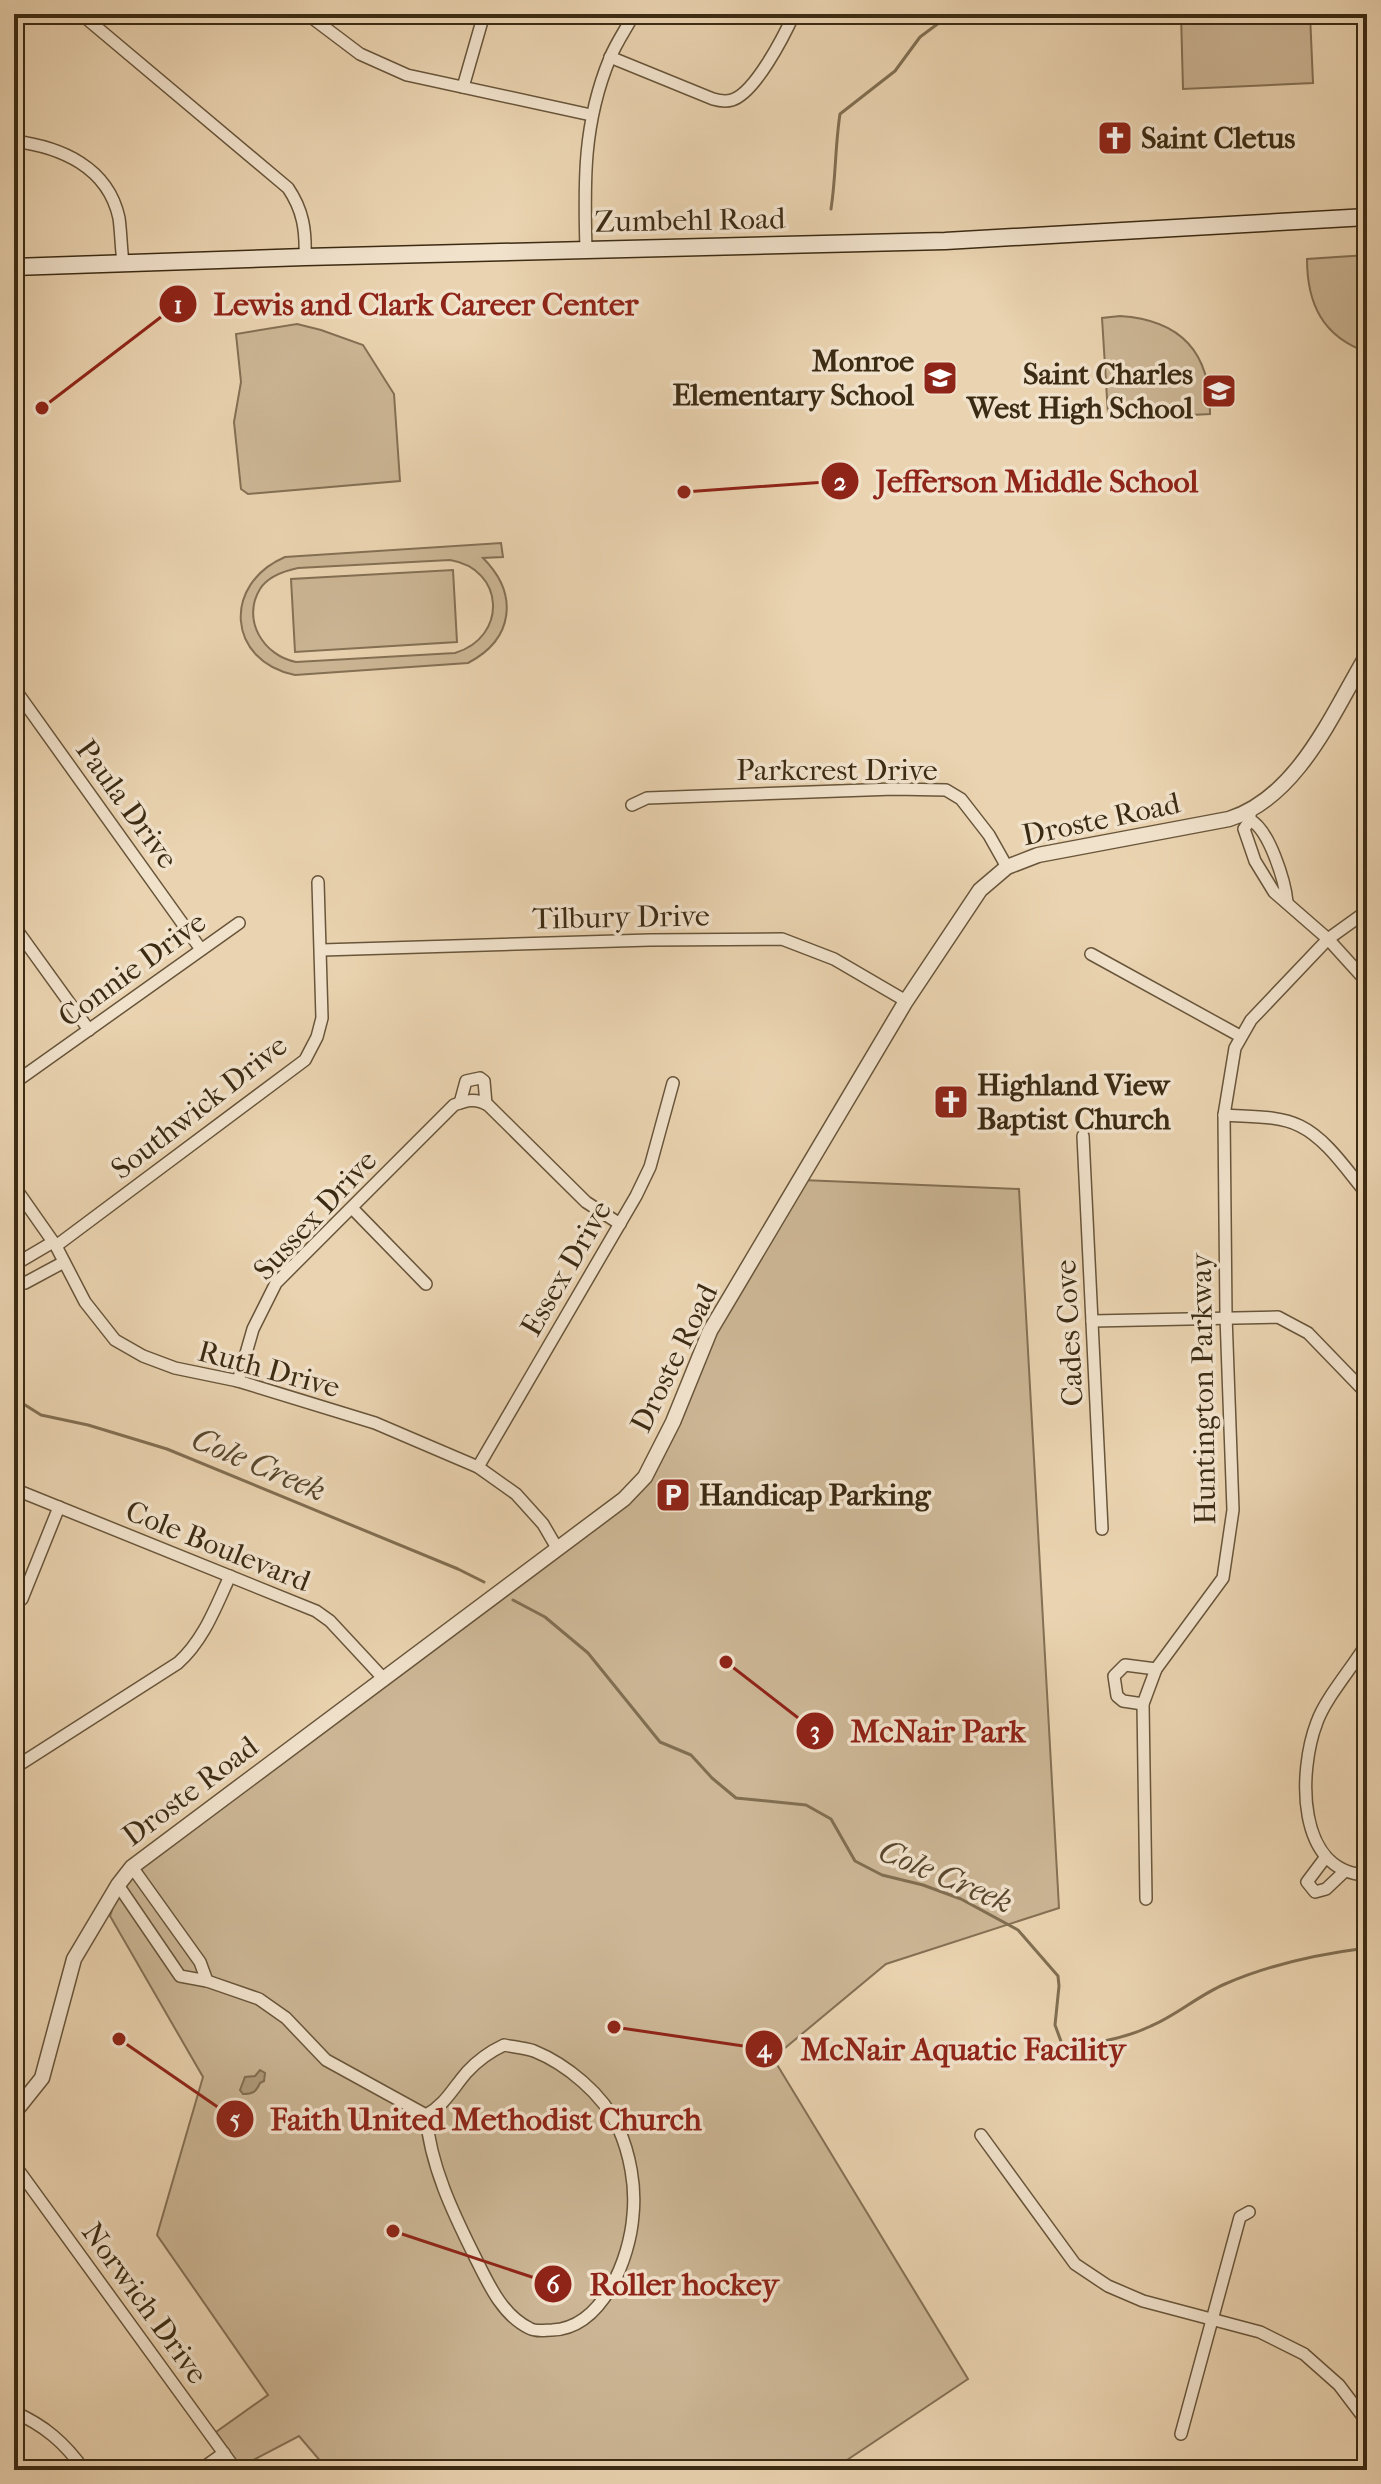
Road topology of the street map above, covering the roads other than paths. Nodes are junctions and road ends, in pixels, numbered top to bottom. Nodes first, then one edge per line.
1 (81, 14) edge
2 (484, 14) edge
3 (634, 14) edge
4 (794, 14) edge
5 (311, 15) edge
6 (610, 57) junction
7 (463, 87) junction
8 (591, 115) junction
9 (14, 141) edge
10 (1367, 217) edge
11 (586, 250) junction
12 (305, 257) junction
13 (123, 262) junction
14 (14, 267) edge
15 (1367, 655) edge
16 (14, 688) edge
17 (632, 805) dead end
18 (1250, 816) junction
19 (1007, 867) junction
20 (318, 882) dead end
21 (1287, 902) junction
22 (1367, 911) edge
23 (239, 923) dead end
24 (14, 926) edge
25 (1328, 939) junction
26 (200, 948) junction
27 (322, 950) junction
28 (1091, 954) dead end
29 (1367, 982) edge
30 (906, 1001) junction
31 (89, 1030) junction
32 (1240, 1036) junction
33 (14, 1083) edge
34 (673, 1083) dead end
35 (460, 1103) junction
36 (486, 1104) junction
37 (1224, 1115) junction
38 (1083, 1136) dead end
39 (14, 1186) edge
40 (1367, 1194) edge
41 (352, 1208) junction
42 (620, 1224) junction
43 (54, 1244) junction
44 (64, 1262) junction
45 (14, 1265) edge
46 (14, 1284) edge
47 (426, 1284) dead end
48 (1226, 1316) junction
49 (1092, 1321) junction
50 (238, 1381) junction
51 (1367, 1394) edge
52 (478, 1467) junction
53 (14, 1489) edge
54 (59, 1507) junction
55 (1102, 1529) dead end
56 (557, 1548) junction
57 (230, 1576) junction
58 (14, 1605) edge
59 (1367, 1643) edge
60 (1156, 1669) junction
61 (383, 1678) junction
62 (1143, 1704) junction
63 (14, 1768) edge
64 (1325, 1858) junction
65 (132, 1867) junction
66 (1345, 1871) junction
67 (1367, 1875) edge
68 (118, 1885) junction
69 (1146, 1899) dead end
70 (207, 1981) junction
71 (14, 2113) edge
72 (426, 2115) junction
73 (981, 2135) dead end
74 (14, 2164) edge
75 (1249, 2212) dead end
76 (1210, 2320) junction
77 (14, 2412) edge
78 (1367, 2422) edge
79 (1181, 2434) dead end
80 (224, 2453) junction
81 (84, 2470) edge
82 (200, 2470) edge
83 (236, 2470) edge

1 - 12 street
2 - 7 street
3 - 6 street
4 - 6 street
5 - 7 street
6 - 8 street
7 - 8 street
8 - 11 street
9 - 13 street
10 - 11 main road, Zumbehl Road
11 - 12 main road, Zumbehl Road
12 - 13 main road, Zumbehl Road
13 - 14 main road, Zumbehl Road
15 - 18 street, Droste Road
16 - 26 street, Paula Drive
17 - 19 street, Parkcrest Drive
18 - 19 street, Droste Road
18 - 21 street
18 - 21 street
19 - 30 street, Droste Road
20 - 27 street, Southwick Drive
21 - 25 street
22 - 25 street, Huntington Parkway
23 - 26 street, Connie Drive
24 - 31 street
25 - 29 street
25 - 32 street, Huntington Parkway
26 - 31 street, Connie Drive
27 - 30 street, Tilbury Drive
27 - 43 street, Southwick Drive
28 - 32 street
30 - 56 street, Droste Road
31 - 33 street, Connie Drive
32 - 37 street, Huntington Parkway
34 - 42 street, Essex Drive
35 - 36 street
35 - 36 street, Sussex Drive
35 - 41 street, Sussex Drive
36 - 42 street, Sussex Drive
37 - 40 street
37 - 48 street, Huntington Parkway
38 - 49 street, Cades Cove
39 - 43 street, Ruth Drive
41 - 47 street
41 - 50 street, Sussex Drive
42 - 52 street, Essex Drive
43 - 44 street, Ruth Drive
43 - 45 street, Southwick Drive
44 - 46 street
44 - 50 street, Ruth Drive
48 - 49 street
48 - 51 street
48 - 60 street, Huntington Parkway
49 - 55 street, Cades Cove
50 - 52 street, Ruth Drive
52 - 56 street, Ruth Drive
53 - 54 street, Cole Boulevard
54 - 57 street, Cole Boulevard
54 - 58 street
56 - 61 street, Droste Road
57 - 61 street, Cole Boulevard
57 - 63 street
59 - 64 street
60 - 62 street, Huntington Parkway
60 - 62 street
61 - 65 street, Droste Road
62 - 69 street, Huntington Parkway
64 - 66 street
64 - 66 street
65 - 68 street, Droste Road
65 - 70 street
66 - 67 street
68 - 70 street
68 - 71 street, Droste Road
70 - 72 street
72 - 72 street
73 - 76 street
74 - 80 street, Norwich Drive
75 - 76 street
76 - 78 street
76 - 79 street
77 - 81 street
80 - 82 street
80 - 83 street, Norwich Drive

